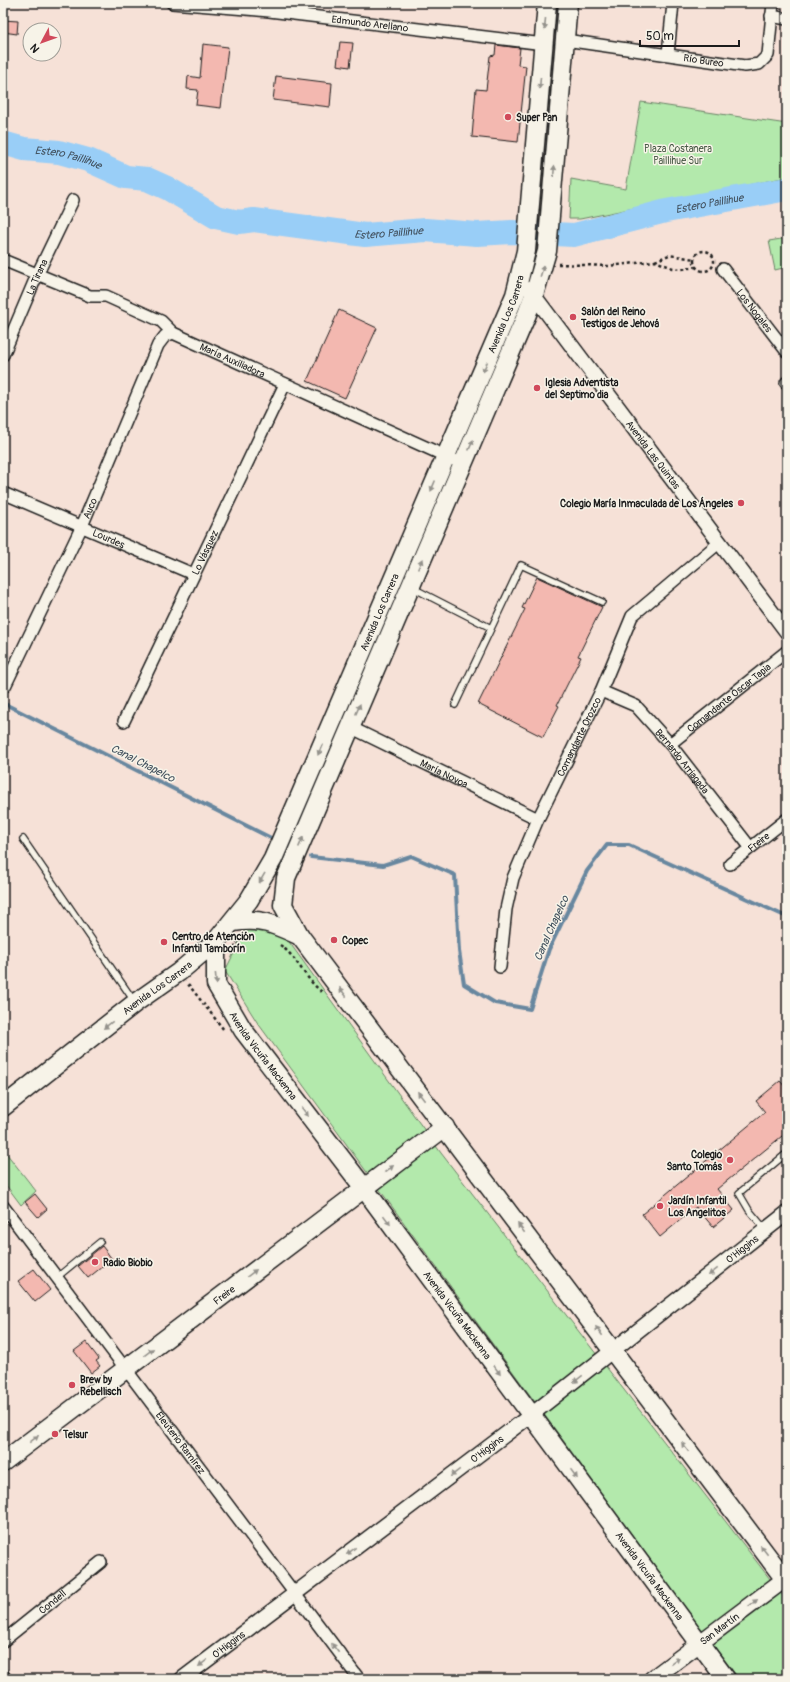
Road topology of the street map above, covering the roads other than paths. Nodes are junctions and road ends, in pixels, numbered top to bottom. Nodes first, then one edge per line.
1 (172, 3) edge
2 (547, 3) edge
3 (568, 3) edge
4 (673, 3) edge
5 (773, 3) edge
6 (270, 7) edge
7 (771, 16) junction
8 (787, 19) edge
9 (565, 40) junction
10 (544, 44) junction
11 (668, 54) junction
12 (73, 200) dead end
13 (3, 260) edge
14 (723, 269) dead end
15 (37, 275) junction
16 (520, 277) junction
17 (534, 295) junction
18 (173, 333) junction
19 (787, 352) edge
20 (3, 355) edge
21 (285, 384) junction
22 (446, 457) junction
23 (463, 464) junction
24 (3, 492) edge
25 (82, 526) junction
26 (720, 542) junction
27 (193, 574) junction
28 (411, 587) junction
29 (602, 602) dead end
30 (491, 628) junction
31 (787, 632) edge
32 (787, 651) edge
33 (4, 686) dead end
34 (601, 691) junction
35 (455, 705) dead end
36 (124, 720) dead end
37 (350, 728) junction
38 (670, 744) junction
39 (538, 819) junction
40 (787, 819) edge
41 (23, 839) dead end
42 (750, 847) junction
43 (730, 864) dead end
44 (233, 922) junction
45 (300, 936) junction
46 (216, 941) junction
47 (500, 966) dead end
48 (135, 1003) junction
49 (3, 1107) edge
50 (445, 1127) junction
51 (787, 1153) edge
52 (364, 1188) junction
53 (3, 1206) edge
54 (784, 1217) edge
55 (766, 1230) junction
56 (100, 1242) dead end
57 (56, 1278) junction
58 (613, 1350) junction
59 (125, 1370) junction
60 (531, 1415) junction
61 (3, 1462) edge
62 (102, 1562) dead end
63 (786, 1579) edge
64 (294, 1594) junction
65 (3, 1641) edge
66 (699, 1643) junction
67 (3, 1675) edge
68 (6, 1679) edge
69 (182, 1679) edge
70 (359, 1679) edge
71 (652, 1679) edge
72 (726, 1679) edge

1 - 6 street, Edmundo Arellano
2 -> 10 main road, Avenida Los Carrera
3 - 9 main road, Avenida Los Carrera
4 - 11 street
5 - 7 street
6 - 10 street, Edmundo Arellano
7 - 8 street
7 - 11 street, Río Bureo
9 - 11 street, Río Bureo
17 -> 9 main road, Avenida Los Carrera
10 -> 16 main road, Avenida Los Carrera
12 - 15 street, La Tirana
13 - 15 street, María Auxiliadora
14 - 19 street, Los Nogales
15 - 18 street, María Auxiliadora
15 - 20 street, La Tirana
16 - 17 street, Avenida Las Quintas
16 -> 22 main road, Avenida Los Carrera
23 -> 17 main road, Avenida Los Carrera
17 - 26 street, Avenida Las Quintas
18 - 21 street, María Auxiliadora
18 - 25 street, Auco
21 - 22 street, María Auxiliadora
21 - 27 street, Lo Vásquez
22 - 23 street, María Auxiliadora
22 -> 44 main road, Avenida Los Carrera
28 -> 23 main road, Avenida Los Carrera
24 - 25 street, Lourdes
25 - 27 street, Lourdes
25 - 33 street, Auco
26 - 31 street, Avenida Las Quintas
26 - 34 street, Comandante Orozco
27 - 36 street, Lo Vásquez
28 - 30 lane
37 -> 28 main road, Avenida Los Carrera
29 - 30 lane
30 - 35 lane
32 - 38 street, Comandante Óscar Tapia
34 - 38 street, Bernardo Arriagada
34 - 39 street, Comandante Orozco
37 - 39 street, María Novoa
45 -> 37 main road, Avenida Los Carrera
38 - 42 street, Bernardo Arriagada
39 - 47 street, Comandante Orozco
40 - 42 street, Freire
41 - 48 lane
42 - 43 street, Freire
44 - 45 main road
44 - 46 main road, Avenida Los Carrera
50 -> 45 main road
46 - 48 main road, Avenida Los Carrera
46 -> 52 main road, Avenida Vicuña Mackenna
48 -> 49 main road, Avenida Los Carrera
52 -> 50 main road, Freire
58 -> 50 main road
51 - 55 lane
59 -> 52 main road, Freire
52 -> 60 main road, Avenida Vicuña Mackenna
53 - 57 street, Eleuterio Ramírez
54 - 55 street, O'Higgins
55 -> 58 street, O'Higgins
56 - 57 lane
57 - 59 street, Eleuterio Ramírez
58 -> 60 street, O'Higgins
63 -> 58 main road
61 -> 59 main road, Freire
59 - 64 street, Eleuterio Ramírez
60 -> 64 street, O'Higgins
60 -> 66 main road, Avenida Vicuña Mackenna
62 - 65 street, Condell
66 -> 63 main road, San Martín
64 -> 69 street, O'Higgins
70 -> 64 street, Eleuterio Ramírez
71 -> 66 main road, San Martín
66 - 72 main road, Avenida Vicuña Mackenna
67 - 68 street

